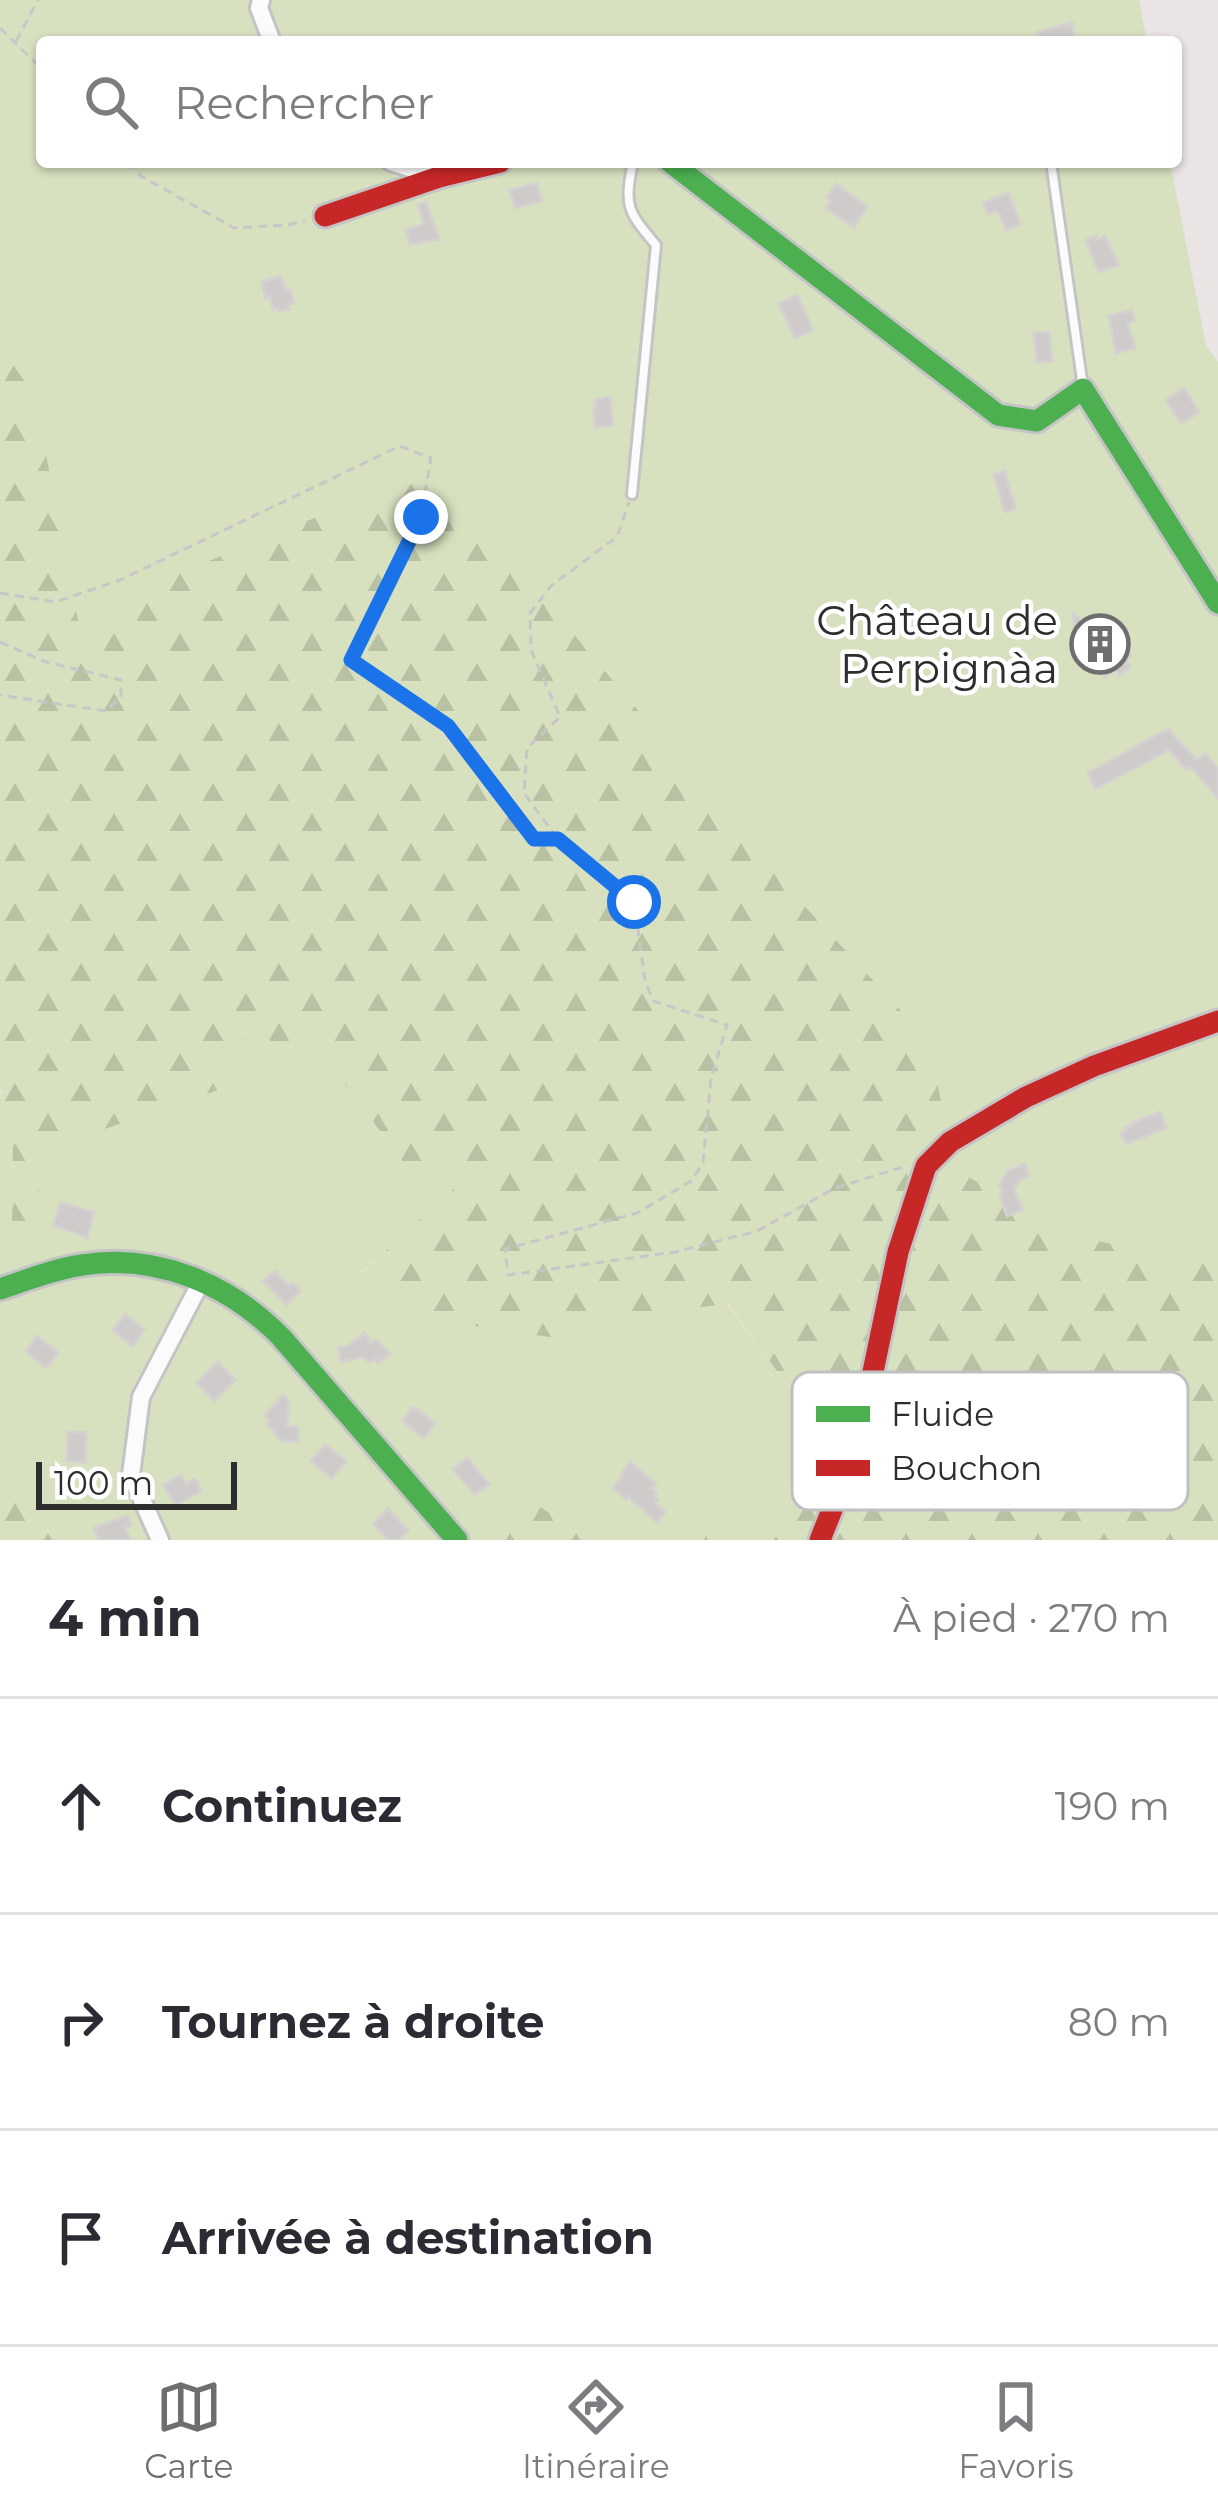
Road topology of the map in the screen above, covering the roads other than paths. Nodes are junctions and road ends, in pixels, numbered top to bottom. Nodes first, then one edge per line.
1 (261, 0) edge
2 (270, 36) edge
3 (410, 168) edge
4 (476, 168) edge
5 (632, 168) edge
6 (678, 168) edge
7 (1052, 168) edge
8 (439, 177) junction
9 (325, 216) road end
10 (1083, 388) junction
11 (632, 494) road end
12 (1218, 603) edge
13 (1218, 1021) edge
14 (202, 1280) junction
15 (0, 1289) edge
16 (873, 1372) edge
17 (832, 1510) edge
18 (160, 1540) edge
19 (457, 1540) edge
20 (820, 1540) edge

1 - 2 street
3 - 8 street
4 - 8 street
5 - 11 lane
6 - 10 street
7 - 10 lane
8 - 9 street
10 - 12 street
13 - 16 street
14 - 15 street
14 - 18 street
14 - 19 street
17 - 20 street

